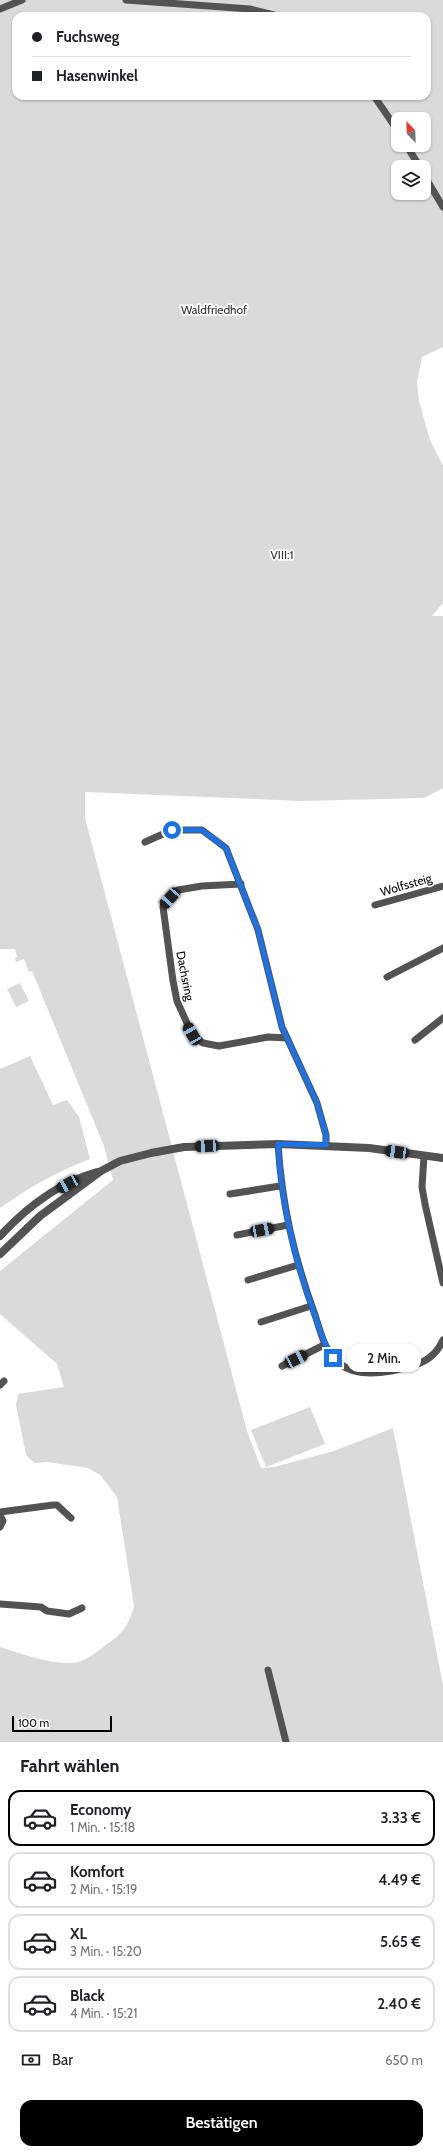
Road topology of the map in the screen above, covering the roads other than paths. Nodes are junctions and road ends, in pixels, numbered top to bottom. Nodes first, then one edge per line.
1 (22, 0) edge
2 (126, 0) edge
3 (0, 9) edge
4 (262, 12) edge
5 (377, 100) edge
6 (391, 121) edge
7 (431, 186) edge
8 (443, 207) edge
9 (145, 842) dead end
10 (241, 884) junction
11 (443, 886) edge
12 (375, 905) dead end
13 (443, 948) edge
14 (387, 977) dead end
15 (443, 1018) edge
16 (286, 1038) junction
17 (415, 1040) dead end
18 (278, 1144) junction
19 (326, 1145) junction
20 (424, 1156) junction
21 (443, 1158) edge
22 (101, 1171) junction
23 (280, 1186) junction
24 (230, 1194) dead end
25 (288, 1225) junction
26 (238, 1235) dead end
27 (0, 1236) edge
28 (0, 1254) edge
29 (298, 1265) junction
30 (248, 1280) dead end
31 (443, 1283) edge
32 (311, 1306) junction
33 (261, 1322) dead end
34 (443, 1340) edge
35 (324, 1345) junction
36 (282, 1366) dead end
37 (0, 1514) edge
38 (71, 1518) dead end
39 (0, 1527) edge
40 (0, 1604) edge
41 (82, 1608) dead end
42 (268, 1670) dead end
43 (286, 1742) edge

1 - 3 street
2 - 4 street
5 - 6 street
7 - 8 street
9 - 10 street
10 - 16 street
10 - 16 street, Dachsring
11 - 12 street, Wolfssteig
13 - 14 street
15 - 17 street
16 - 19 street
18 - 19 street
18 - 22 street
18 - 23 street
19 - 20 street
20 - 21 street
20 - 31 street
22 - 27 street
22 - 28 street
23 - 24 street
23 - 25 street
25 - 26 street
25 - 29 street
29 - 30 street
29 - 32 street
32 - 33 street
32 - 35 street
34 - 35 street
35 - 36 street
37 - 38 street
37 - 39 street
40 - 41 street
42 - 43 street

